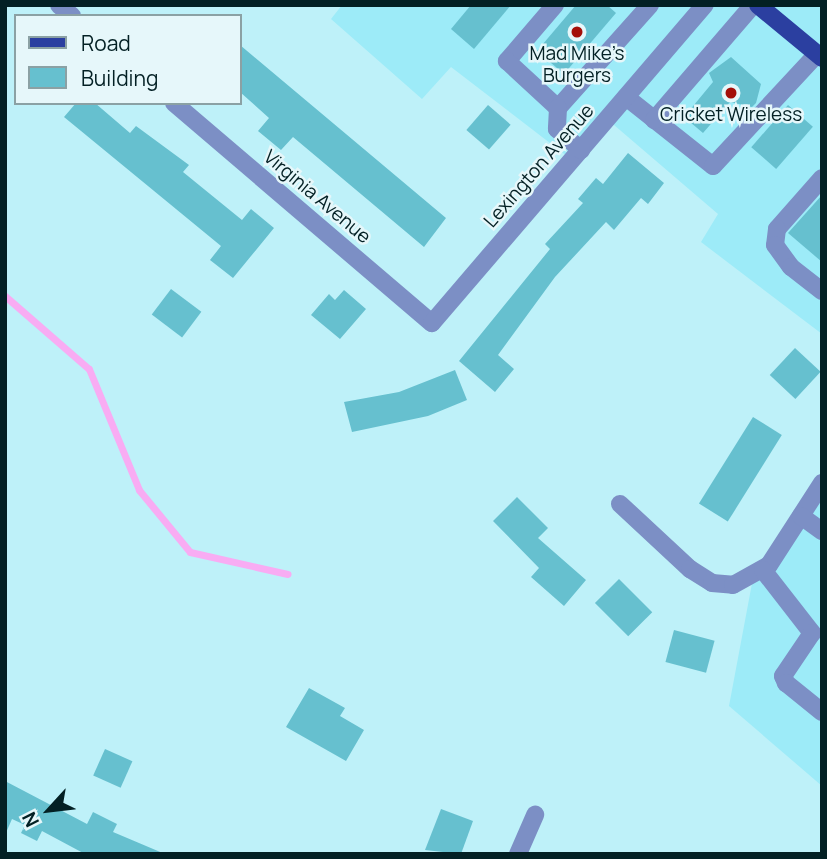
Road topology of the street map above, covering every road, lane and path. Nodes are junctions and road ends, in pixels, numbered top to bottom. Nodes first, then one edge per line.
1 (555, 5) edge
2 (650, 5) edge
3 (705, 5) edge
4 (761, 6) edge
5 (819, 56) edge
6 (626, 97) junction
7 (176, 105) edge
8 (558, 108) junction
9 (654, 120) junction
10 (581, 150) junction
11 (822, 178) edge
12 (822, 291) edge
13 (432, 323) joint
14 (822, 483) edge
15 (620, 503) dead end
16 (801, 516) junction
17 (822, 531) edge
18 (763, 570) junction
19 (817, 627) edge
20 (822, 712) edge
21 (534, 815) dead end
22 (518, 854) edge

1 - 8 street
2 - 8 street
3 - 6 street, Lexington Avenue
4 - 5 main road
4 - 9 street
5 - 9 street
6 - 9 street
6 - 10 street, Lexington Avenue
7 - 13 street, Virginia Avenue
8 - 10 street
10 - 13 street, Lexington Avenue
11 - 12 street
14 - 16 street
15 - 18 street
16 - 17 street
16 - 18 street
18 - 19 street
19 - 20 street
21 - 22 street

